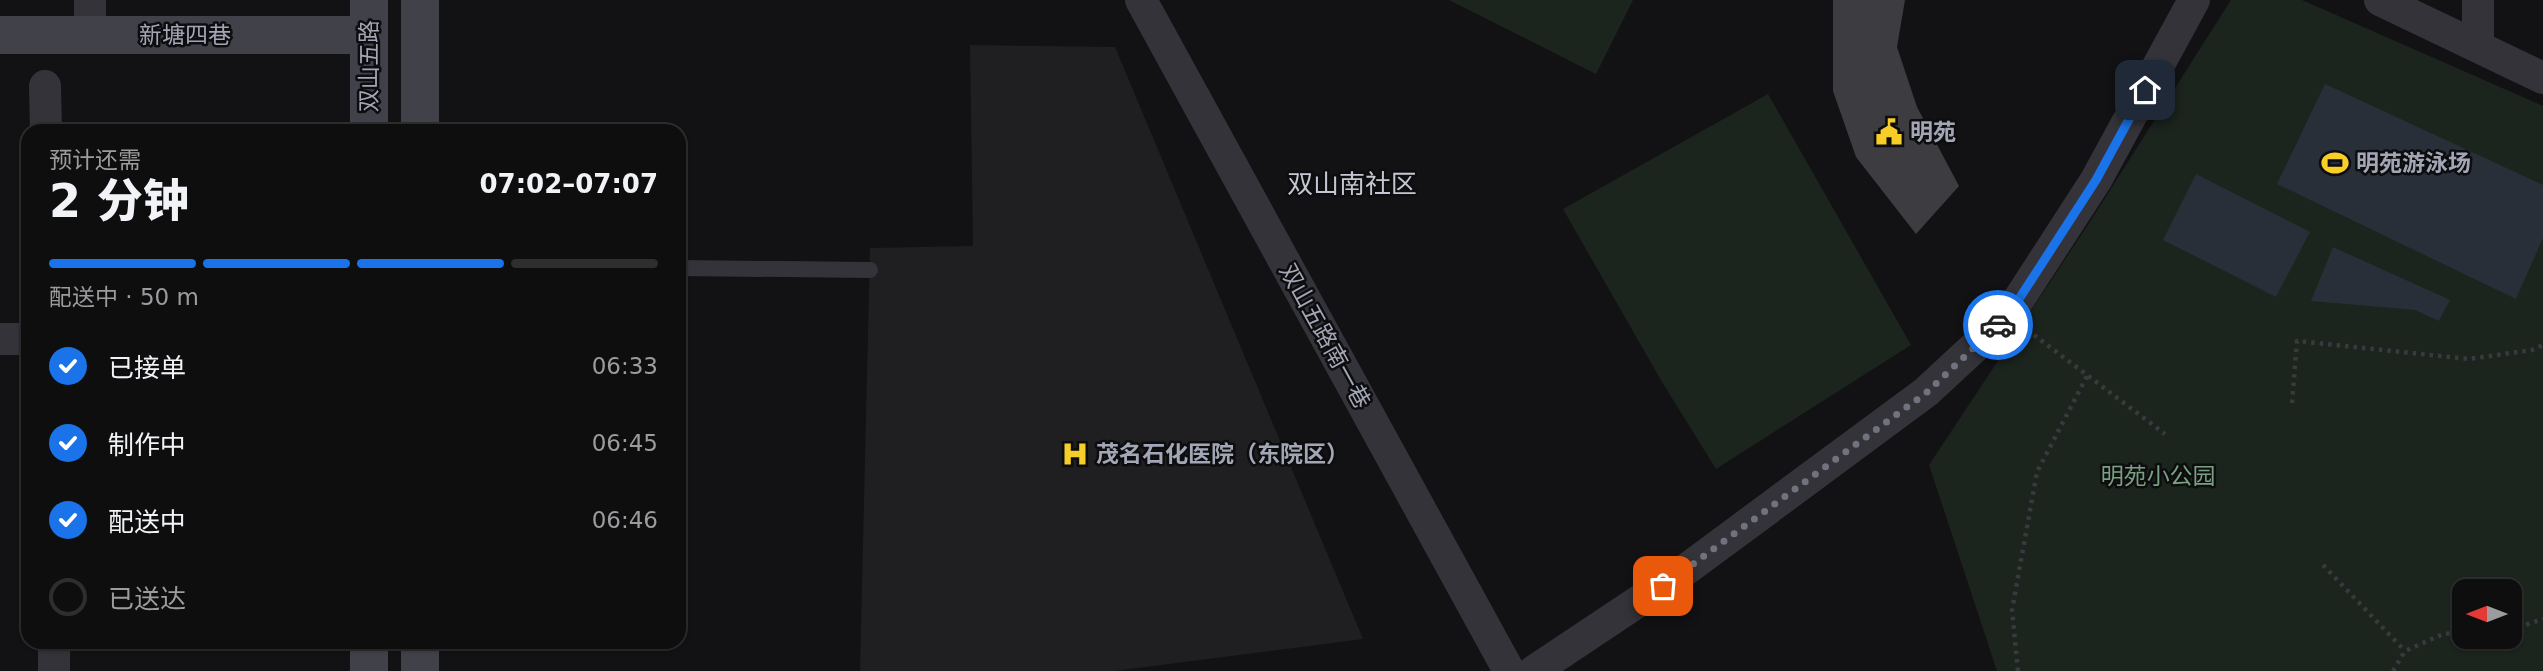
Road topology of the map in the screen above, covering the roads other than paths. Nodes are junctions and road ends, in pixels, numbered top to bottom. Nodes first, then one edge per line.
1 (420, 0) edge
2 (1141, 0) edge
3 (2194, 0) edge
4 (2380, 0) edge
5 (2478, 0) edge
6 (90, 18) edge
7 (369, 18) edge
8 (0, 35) edge
9 (2478, 47) junction
10 (2543, 78) edge
11 (45, 86) dead end
12 (46, 124) edge
13 (369, 124) edge
14 (420, 124) edge
15 (686, 268) edge
16 (870, 270) dead end
17 (0, 339) edge
18 (21, 339) edge
19 (54, 649) edge
20 (369, 649) edge
21 (420, 649) edge
22 (54, 671) edge
23 (369, 671) edge
24 (420, 671) edge
25 (1509, 671) edge
26 (1534, 671) edge

1 - 14 street
2 - 25 street, 双山五路南一巷
3 - 26 street
4 - 9 street
5 - 9 street
6 - 7 street, 新塘四巷
6 - 8 street, 新塘四巷
7 - 13 street, 双山五路
9 - 10 street
11 - 12 street
15 - 16 lane
17 - 18 street
19 - 22 street
20 - 23 street
21 - 24 street

